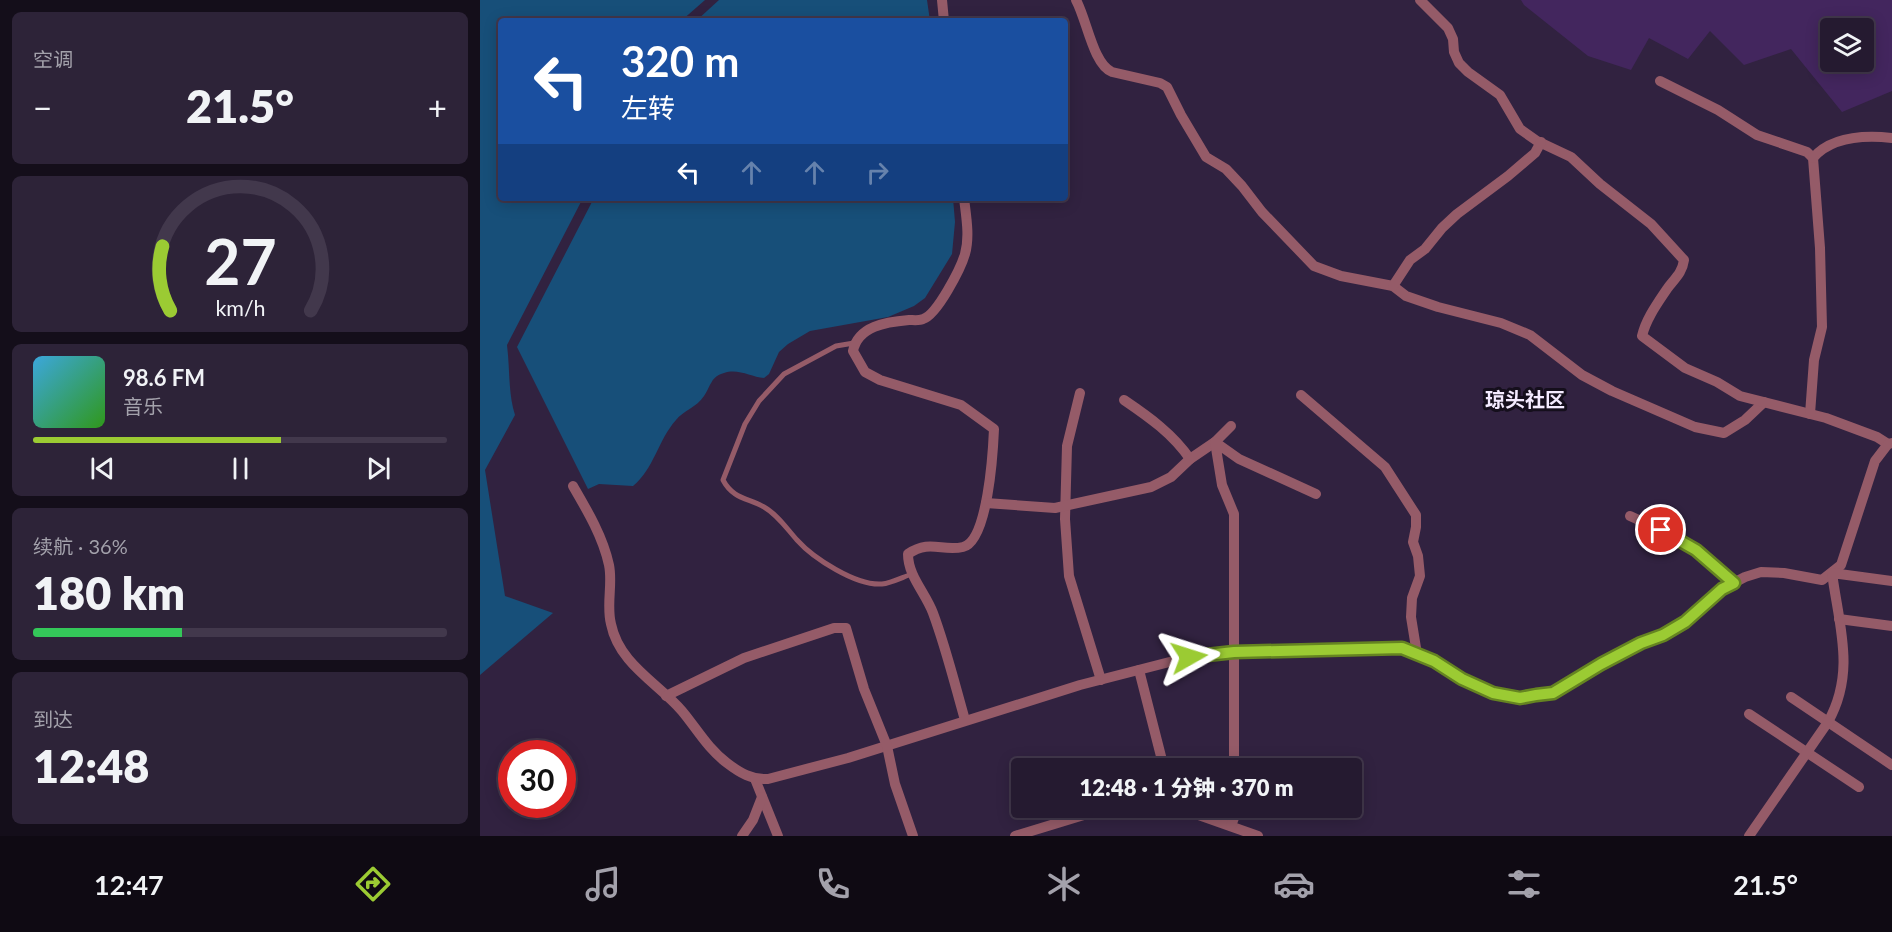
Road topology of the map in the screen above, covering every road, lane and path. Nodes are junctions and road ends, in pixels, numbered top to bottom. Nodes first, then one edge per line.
1 (942, 0) edge
2 (1076, 0) edge
3 (1420, 0) edge
4 (944, 18) edge
5 (1660, 81) dead end
6 (1892, 138) edge
7 (1541, 142) junction
8 (1813, 158) junction
9 (964, 201) edge
10 (1393, 286) junction
11 (854, 343) junction
12 (1080, 393) dead end
13 (1301, 395) dead end
14 (1124, 400) dead end
15 (1764, 402) junction
16 (1810, 414) junction
17 (1231, 426) dead end
18 (1215, 442) junction
19 (1890, 443) edge
20 (1190, 459) junction
21 (573, 486) dead end
22 (1316, 494) dead end
23 (986, 503) junction
24 (1064, 504) junction
25 (1630, 516) dead end
26 (1832, 573) junction
27 (912, 574) junction
28 (1892, 581) edge
29 (1734, 583) junction
30 (1839, 619) junction
31 (1892, 626) edge
32 (1234, 652) junction
33 (1417, 654) junction
34 (1140, 670) junction
35 (1101, 680) junction
36 (666, 696) junction
37 (1791, 697) dead end
38 (1749, 714) dead end
39 (965, 720) junction
40 (1828, 722) junction
41 (887, 746) junction
42 (1807, 752) junction
43 (1162, 758) edge
44 (1234, 758) edge
45 (1892, 765) edge
46 (755, 780) junction
47 (1859, 787) dead end
48 (762, 797) junction
49 (1074, 818) edge
50 (1208, 818) edge
51 (1234, 818) edge
52 (1231, 826) junction
53 (742, 836) edge
54 (778, 836) edge
55 (914, 836) edge
56 (1015, 836) edge
57 (1258, 836) edge
58 (1749, 836) edge

1 - 4 street
2 - 10 street
3 - 7 street
5 - 8 street
6 - 8 street
7 - 10 street
7 - 15 street
8 - 16 street
9 - 11 street
10 - 15 street
11 - 23 street
11 - 27 lane
12 - 24 street
13 - 33 street
14 - 20 street
15 - 16 street
16 - 19 street
17 - 18 street
18 - 20 street
18 - 22 street
18 - 32 street
19 - 26 street
20 - 24 street
21 - 36 street
23 - 24 street
23 - 27 street
24 - 35 street
25 - 29 street
26 - 28 street
26 - 29 street
26 - 30 street
27 - 39 street
29 - 33 street
30 - 31 street
30 - 40 street
32 - 33 street
32 - 34 street
32 - 44 street
34 - 35 street
34 - 43 street
35 - 39 street
36 - 41 street
36 - 46 street
37 - 40 street
38 - 42 street
39 - 41 street
40 - 42 street
40 - 45 street
41 - 46 street
41 - 55 street
42 - 47 street
42 - 58 street
46 - 48 street
48 - 53 street
48 - 54 street
49 - 56 street
50 - 52 street
51 - 52 street
52 - 57 street

